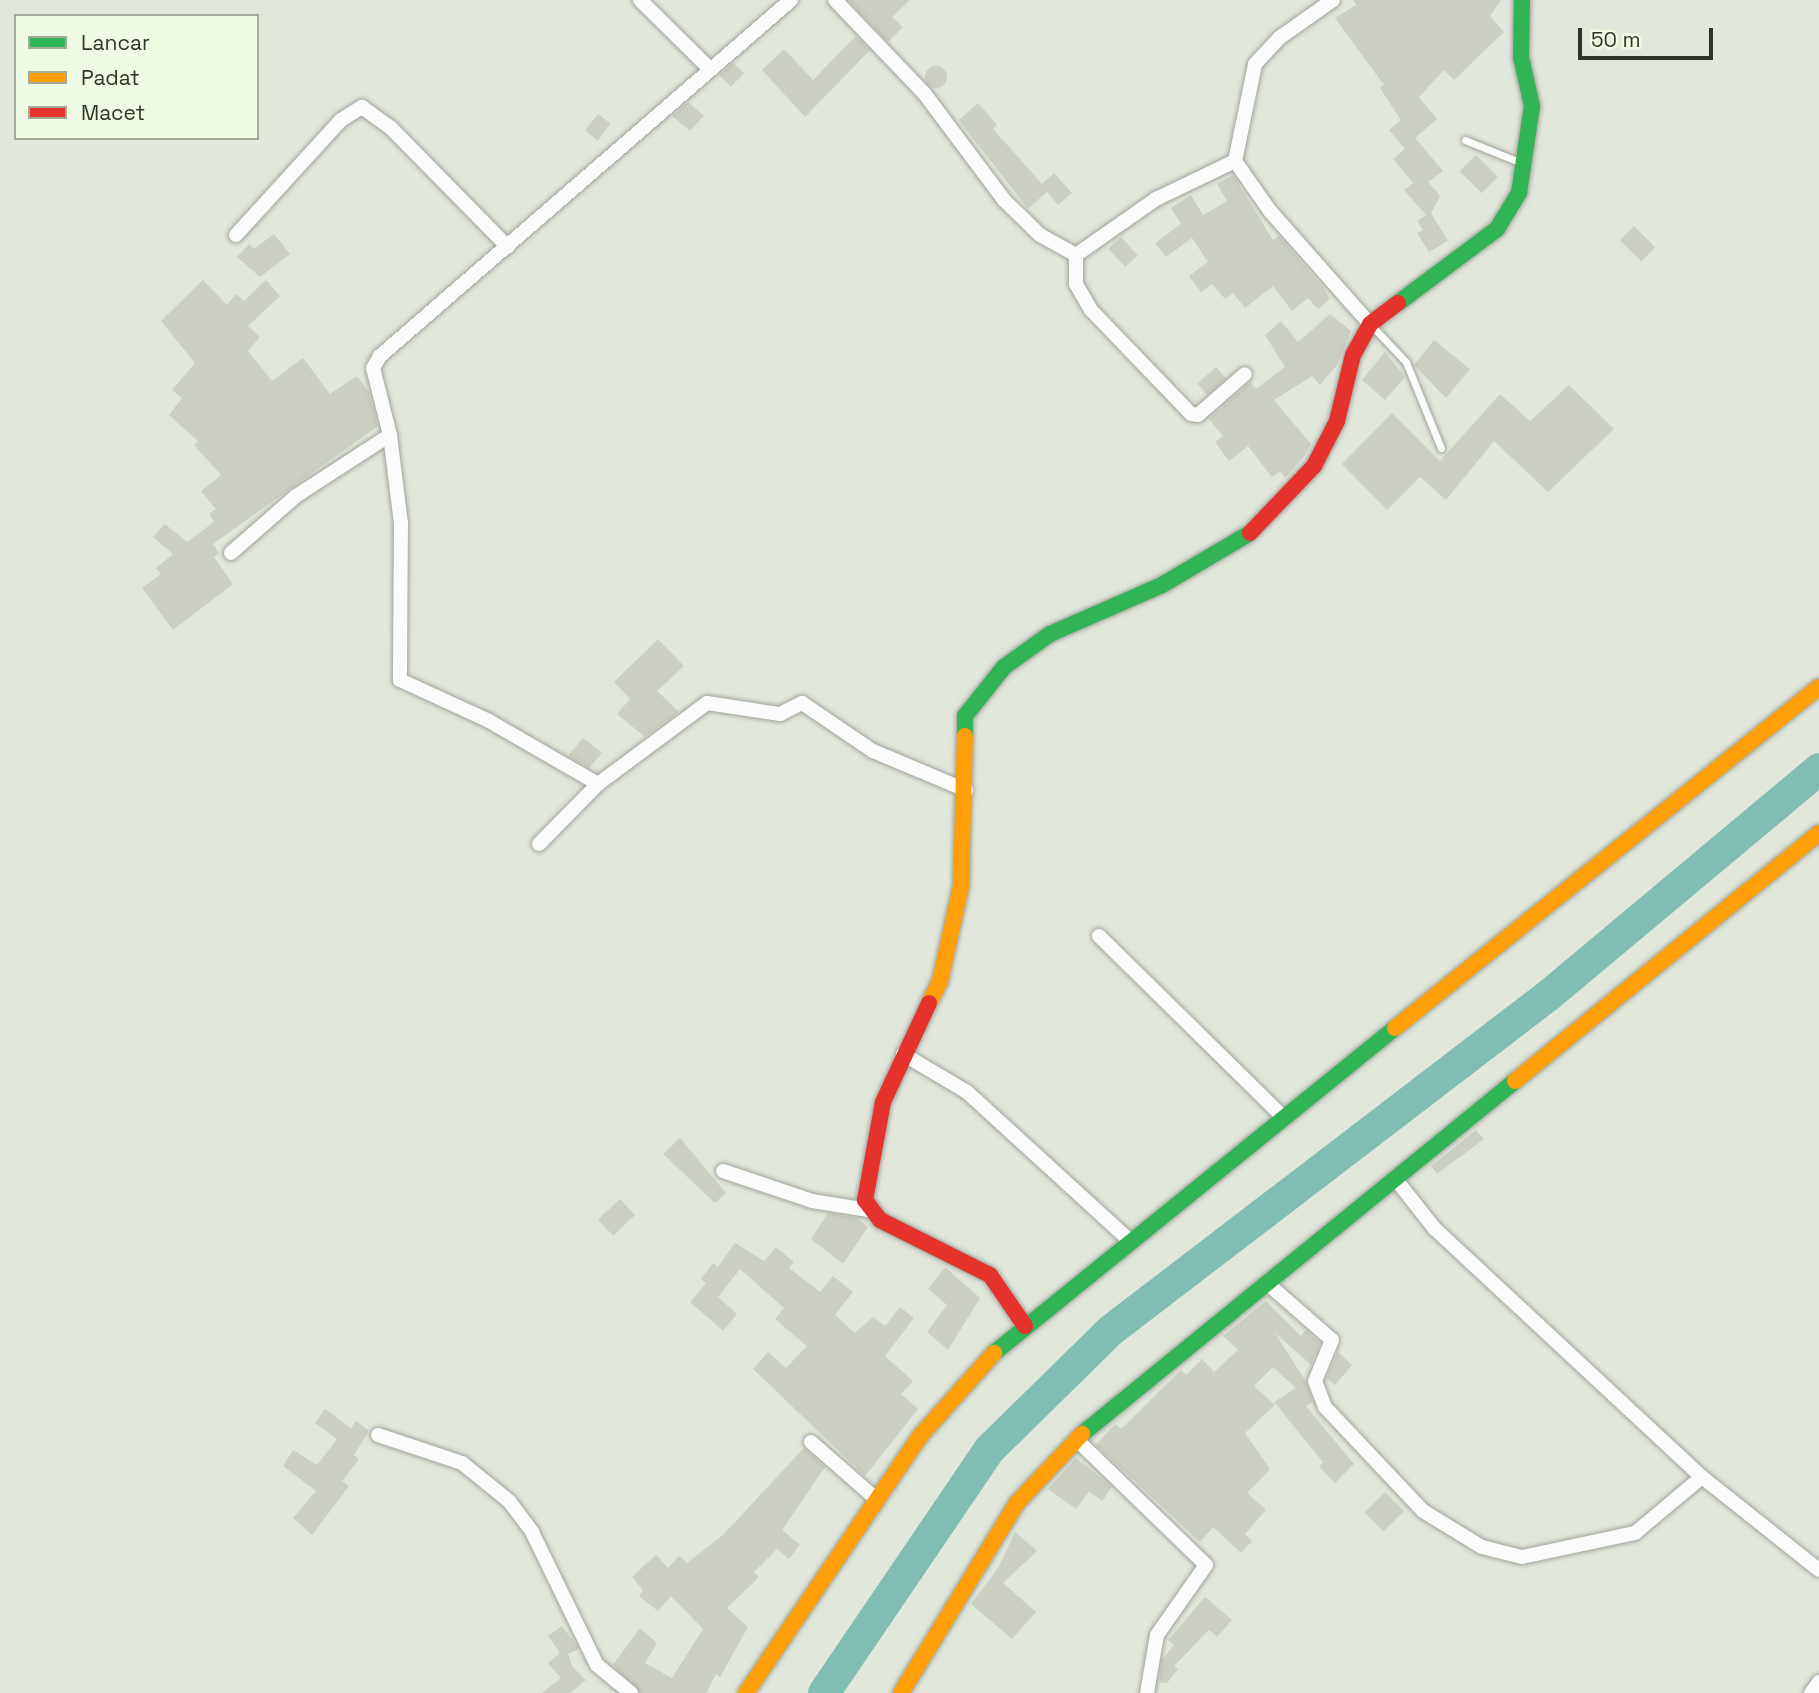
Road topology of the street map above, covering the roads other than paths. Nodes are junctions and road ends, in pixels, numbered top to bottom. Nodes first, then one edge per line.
1 (640, 0) edge
2 (792, 0) edge
3 (835, 0) edge
4 (1333, 0) edge
5 (1522, 0) edge
6 (709, 68) junction
7 (1465, 140) dead end
8 (1235, 161) junction
9 (1525, 165) junction
10 (236, 235) dead end
11 (508, 247) junction
12 (1076, 255) junction
13 (1372, 326) junction
14 (1245, 374) dead end
15 (390, 435) junction
16 (1441, 448) dead end
17 (231, 553) dead end
18 (1819, 687) edge
19 (598, 784) junction
20 (966, 790) junction
21 (1819, 833) edge
22 (539, 844) dead end
23 (1099, 936) dead end
24 (903, 1054) junction
25 (1284, 1118) junction
26 (723, 1171) dead end
27 (1397, 1181) junction
28 (868, 1210) junction
29 (1130, 1241) junction
30 (1268, 1284) junction
31 (1025, 1326) junction
32 (378, 1435) dead end
33 (1076, 1439) junction
34 (811, 1442) dead end
35 (1702, 1477) junction
36 (875, 1498) junction
37 (1819, 1570) edge
38 (1819, 1682) edge
39 (1147, 1692) edge
40 (631, 1693) edge
41 (746, 1693) edge
42 (901, 1693) edge
43 (1811, 1693) edge

1 - 6 street
2 - 6 street
3 - 12 street
4 - 8 street
5 - 9 street
6 - 11 street
7 - 9 lane
8 - 12 street
8 - 13 street
9 - 13 street
10 - 11 street
11 - 15 street
12 - 14 street
13 - 16 lane
13 - 20 street
15 - 17 street
15 - 19 street
18 - 25 street
19 - 20 street
19 - 22 street
20 - 24 street
21 - 27 street
23 - 25 street
24 - 28 street
24 - 29 street
25 - 29 street
26 - 28 street
27 - 30 street
27 - 35 street
28 - 31 street
29 - 31 street
30 - 33 street
30 - 35 street
31 - 36 street
32 - 40 street
33 - 39 street
33 - 42 street
34 - 36 street
35 - 37 street
36 - 41 street
38 - 43 street

